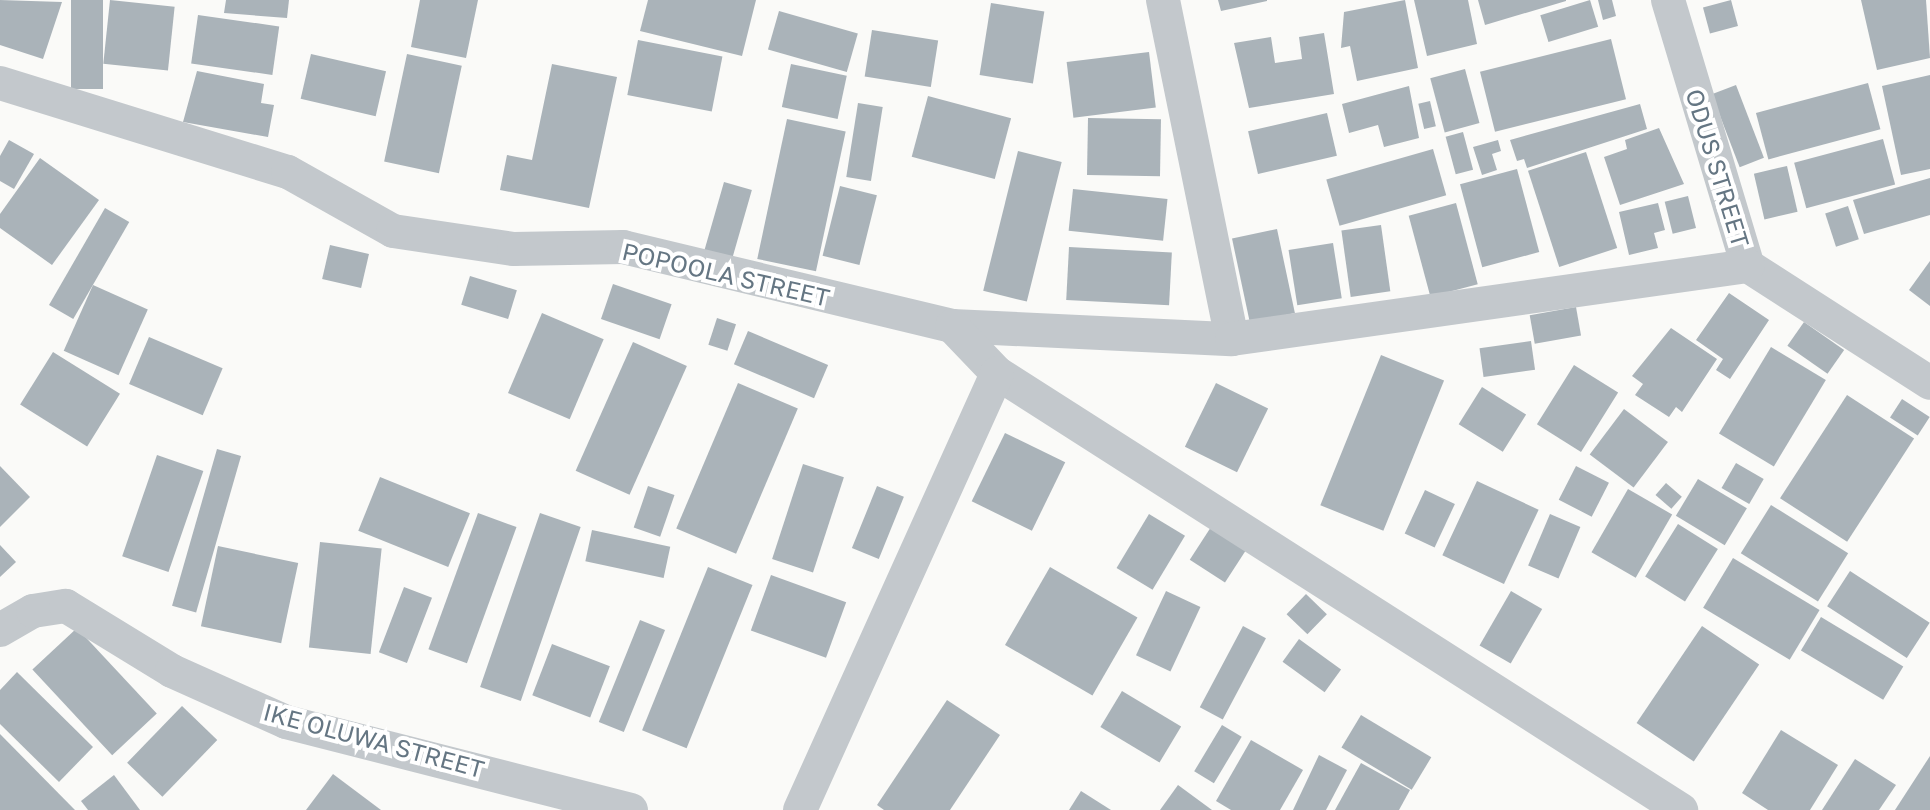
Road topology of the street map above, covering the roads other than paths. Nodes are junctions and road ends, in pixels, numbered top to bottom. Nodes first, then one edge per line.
1 (1163, 0) edge
2 (1668, 0) edge
3 (0, 83) edge
4 (1748, 266) junction
5 (952, 326) junction
6 (1232, 339) junction
7 (997, 373) junction
8 (1930, 383) edge
9 (0, 630) edge
10 (631, 810) edge
11 (800, 810) edge
12 (1681, 810) edge

1 - 6 street
2 - 4 street, ODUS STREET
3 - 5 street, POPOOLA STREET
4 - 6 street, POPOOLA STREET
4 - 8 street, ODUS STREET
5 - 6 street, POPOOLA STREET
5 - 7 street
7 - 11 street
7 - 12 street
9 - 10 street, IKE OLUWA STREET

